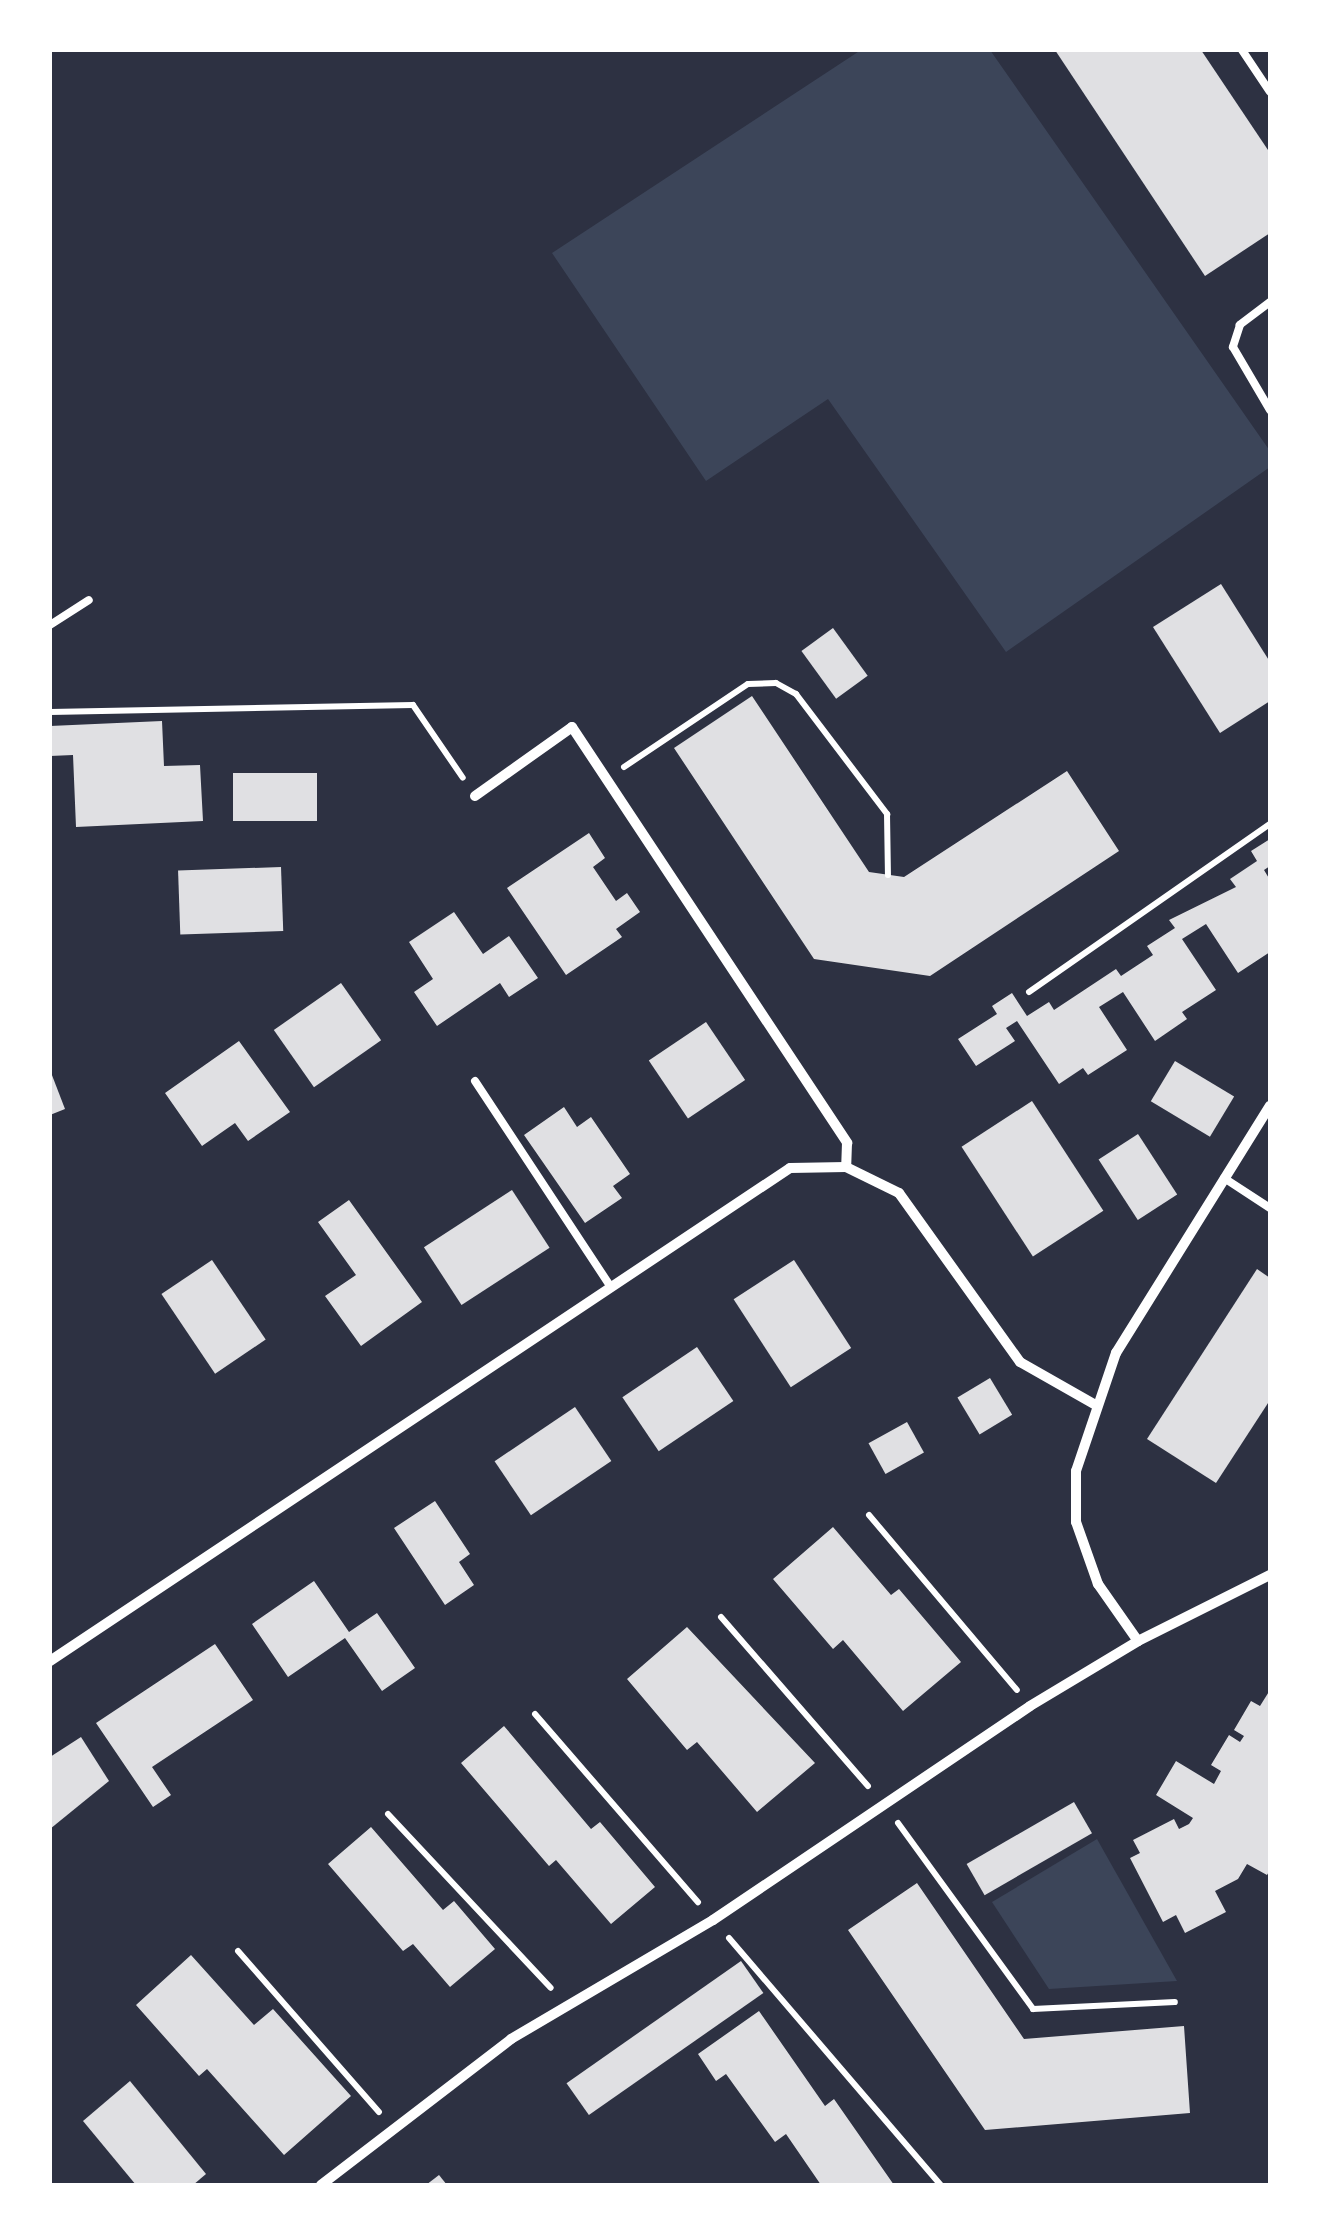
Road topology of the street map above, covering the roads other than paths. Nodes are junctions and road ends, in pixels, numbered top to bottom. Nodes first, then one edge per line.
1 (1242, 50) edge
2 (1270, 92) edge
3 (1270, 302) edge
4 (1270, 410) edge
5 (89, 600) dead end
6 (50, 625) edge
7 (475, 796) road end
8 (475, 1081) dead end
9 (1270, 1106) edge
10 (846, 1167) junction
11 (1224, 1178) junction
12 (1270, 1208) edge
13 (611, 1287) junction
14 (1094, 1404) junction
15 (1270, 1575) edge
16 (1138, 1641) junction
17 (50, 1660) edge
18 (321, 2185) edge

1 - 2 lane
3 - 4 lane
5 - 6 lane
7 - 10 street
8 - 13 lane
9 - 11 street
10 - 13 street
10 - 14 street
11 - 12 lane
11 - 14 street
13 - 17 street
14 - 16 street
15 - 16 street
16 - 18 street

